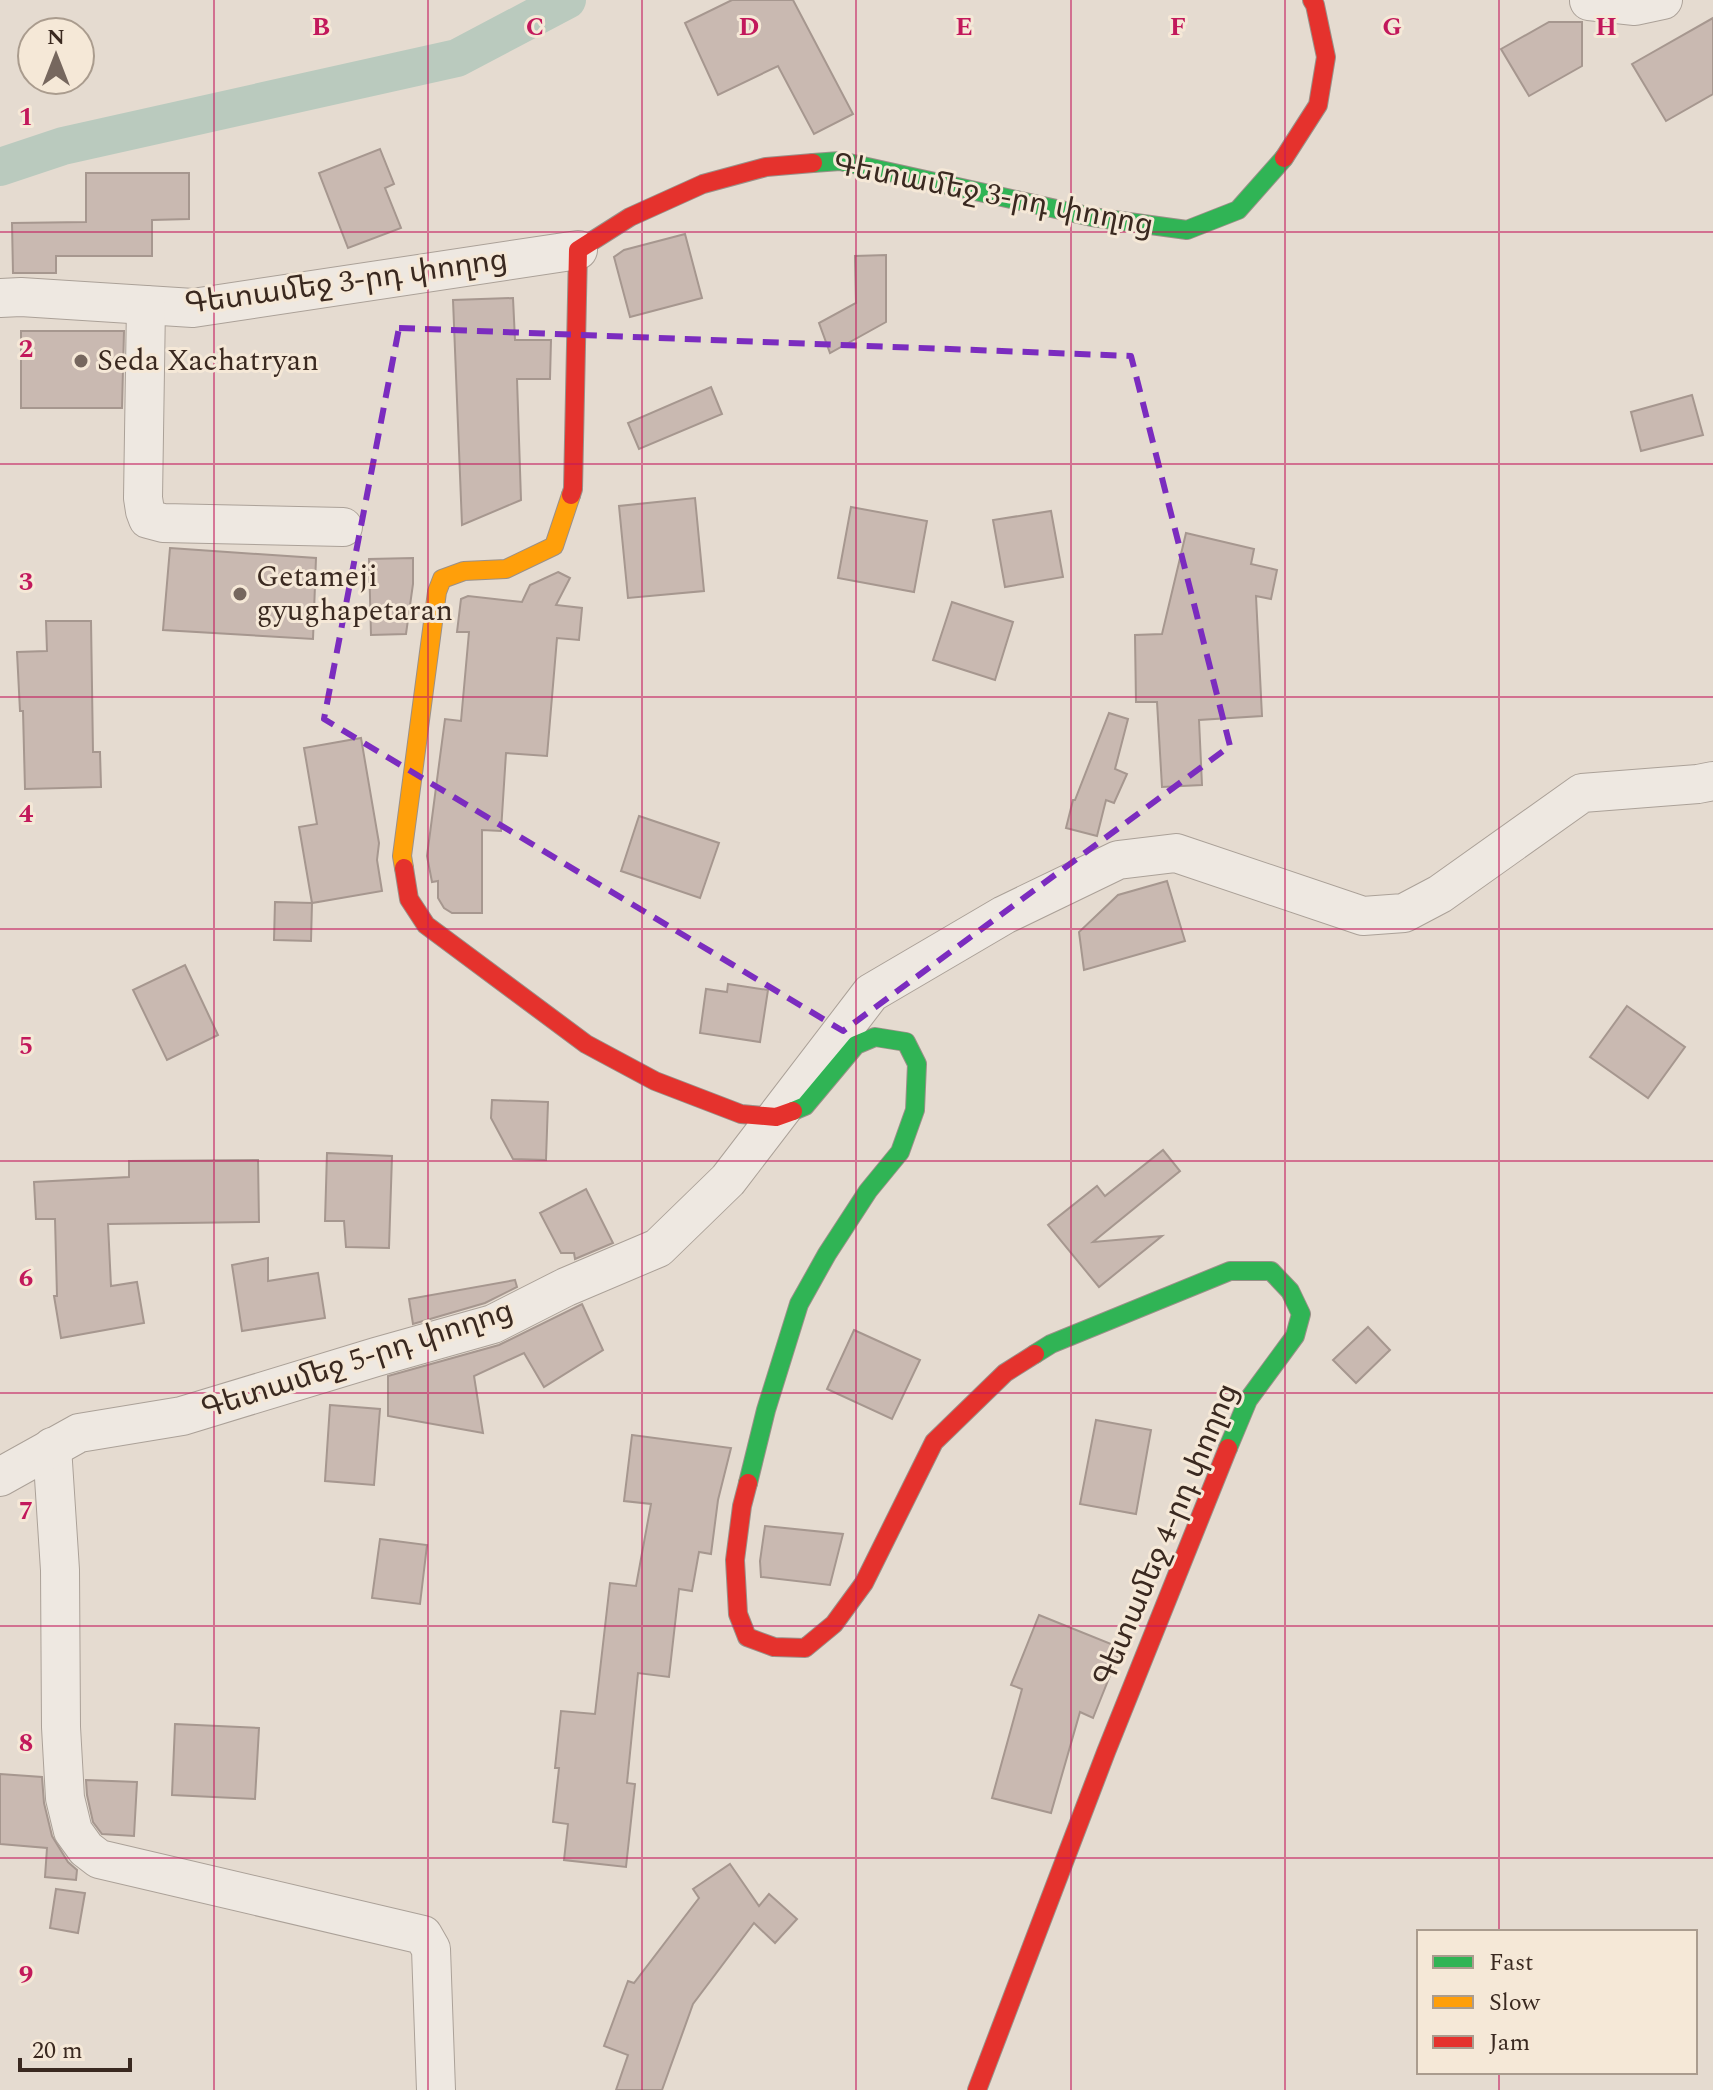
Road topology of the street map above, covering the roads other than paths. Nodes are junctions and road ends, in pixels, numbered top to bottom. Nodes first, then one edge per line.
1 (1312, 0) edge
2 (1663, 0) edge
3 (1589, 1) edge
4 (578, 250) junction
5 (0, 298) edge
6 (146, 305) junction
7 (343, 527) dead end
8 (1713, 781) edge
9 (776, 1117) junction
10 (52, 1447) junction
11 (0, 1477) edge
12 (436, 2090) edge
13 (977, 2090) edge

1 - 4 street, Գետամեջ 3-րդ փողոց
2 - 3 street
4 - 6 street, Գետամեջ 3-րդ փողոց
4 - 9 street
5 - 6 street, Գետամեջ 3-րդ փողոց
6 - 7 street
8 - 9 street, Գետամեջ 5-րդ փողոց
9 - 10 street, Գետամեջ 5-րդ փողոց
9 - 13 street, Գետամեջ 4-րդ փողոց
10 - 11 street, Գետամեջ 5-րդ փողոց
10 - 12 street

